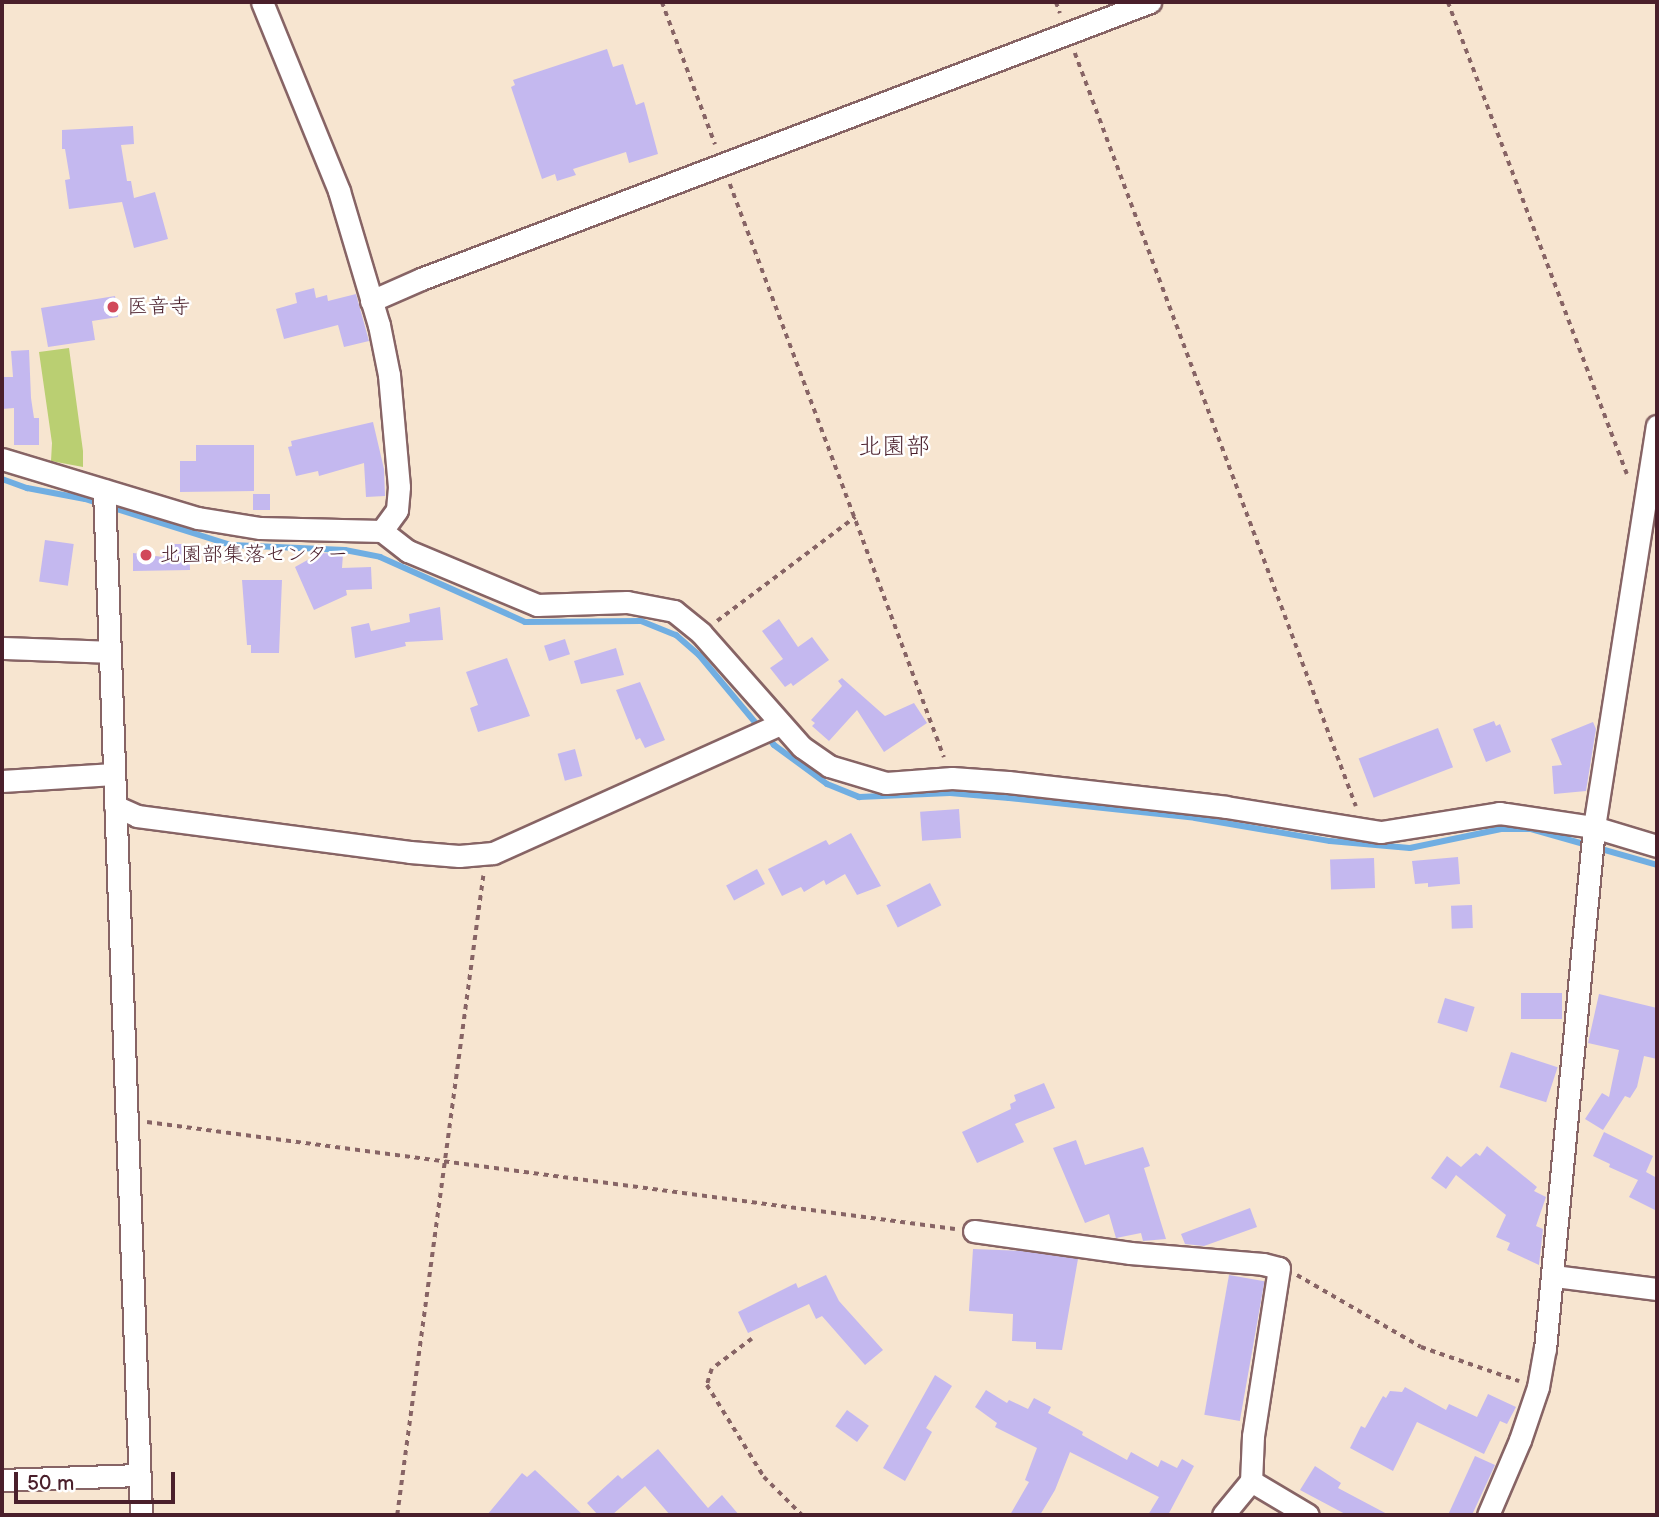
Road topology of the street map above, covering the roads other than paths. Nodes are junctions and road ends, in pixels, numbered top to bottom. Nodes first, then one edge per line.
1 (262, 2) edge
2 (1150, 2) edge
3 (371, 301) junction
4 (1657, 426) edge
5 (2, 459) edge
6 (104, 490) junction
7 (382, 531) junction
8 (2, 648) edge
9 (110, 652) junction
10 (780, 724) junction
11 (114, 774) junction
12 (2, 781) edge
13 (115, 806) junction
14 (1594, 827) junction
15 (1657, 846) edge
16 (974, 1231) road end
17 (1554, 1276) junction
18 (1657, 1289) edge
19 (139, 1475) junction
20 (2, 1480) edge
21 (1251, 1481) junction
22 (141, 1515) edge
23 (1223, 1515) edge
24 (1308, 1515) edge
25 (1488, 1515) edge

1 - 3 street
2 - 3 street
3 - 7 street
4 - 14 street
5 - 6 street
6 - 7 street
6 - 9 street
7 - 10 street
8 - 9 street
9 - 11 street
10 - 13 street
10 - 14 street
11 - 12 street
11 - 13 street
13 - 19 street
14 - 15 street
14 - 17 street
16 - 21 street
17 - 18 street
17 - 25 street
19 - 20 street
19 - 22 street
21 - 23 street
21 - 24 street

